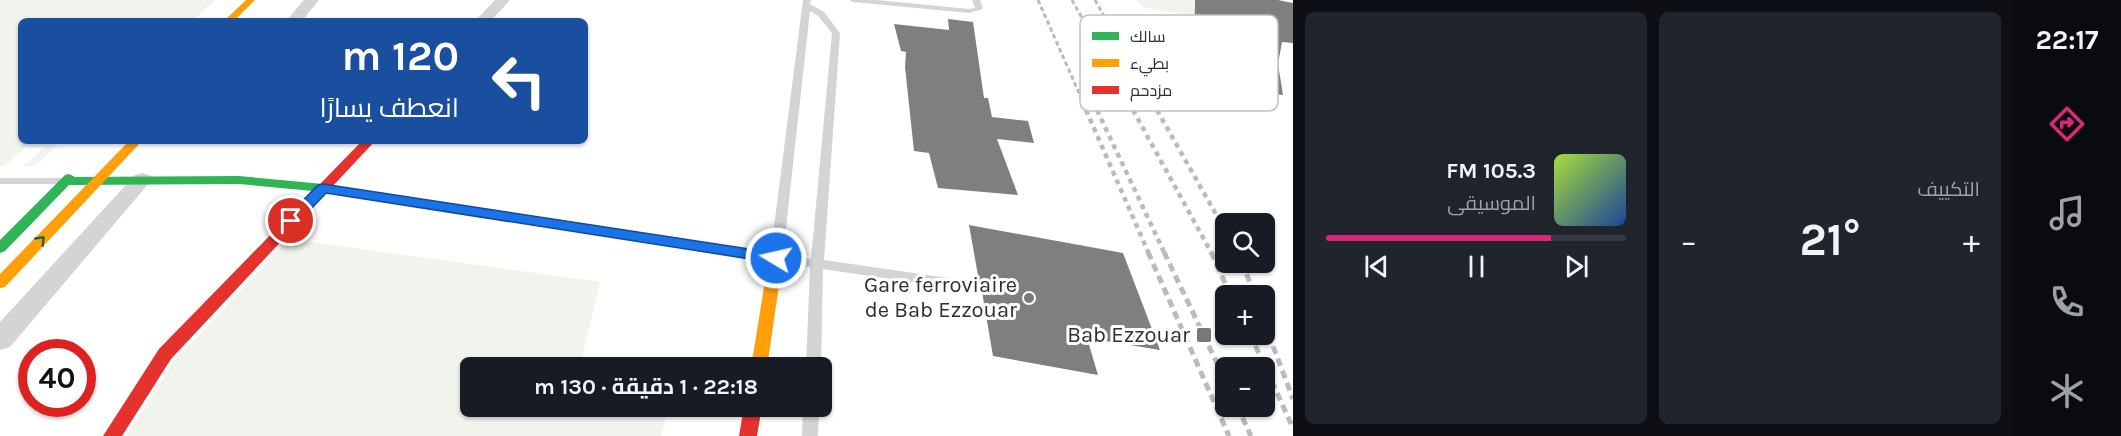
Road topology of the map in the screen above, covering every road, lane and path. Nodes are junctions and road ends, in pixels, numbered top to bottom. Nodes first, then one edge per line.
1 (251, 0) edge
2 (312, 0) edge
3 (503, 0) edge
4 (853, 0) edge
5 (976, 0) edge
6 (807, 3) edge
7 (232, 18) edge
8 (297, 18) edge
9 (486, 18) edge
10 (133, 144) edge
11 (366, 144) edge
12 (82, 165) dead end
13 (142, 179) junction
14 (99, 180) junction
15 (0, 181) edge
16 (66, 181) junction
17 (323, 188) junction
18 (0, 248) edge
19 (776, 258) junction
20 (817, 264) junction
21 (0, 282) edge
22 (976, 287) dead end
23 (0, 340) edge
24 (761, 357) edge
25 (813, 357) edge
26 (751, 417) edge
27 (811, 417) edge
28 (112, 436) edge
29 (748, 436) edge
30 (810, 436) edge

1 - 7 street
2 - 8 street
3 - 9 street
4 - 5 lane
6 - 19 lane
6 - 20 lane
10 - 14 street
11 - 17 street
12 - 16 street
13 - 14 street
13 - 17 street
13 - 23 street
14 - 16 street
21 -> 14 street
15 - 16 lane
16 - 18 street
17 - 19 street
17 - 28 street
19 - 20 lane
19 - 24 street
20 - 22 lane
20 - 25 lane
26 - 29 street
27 - 30 lane

